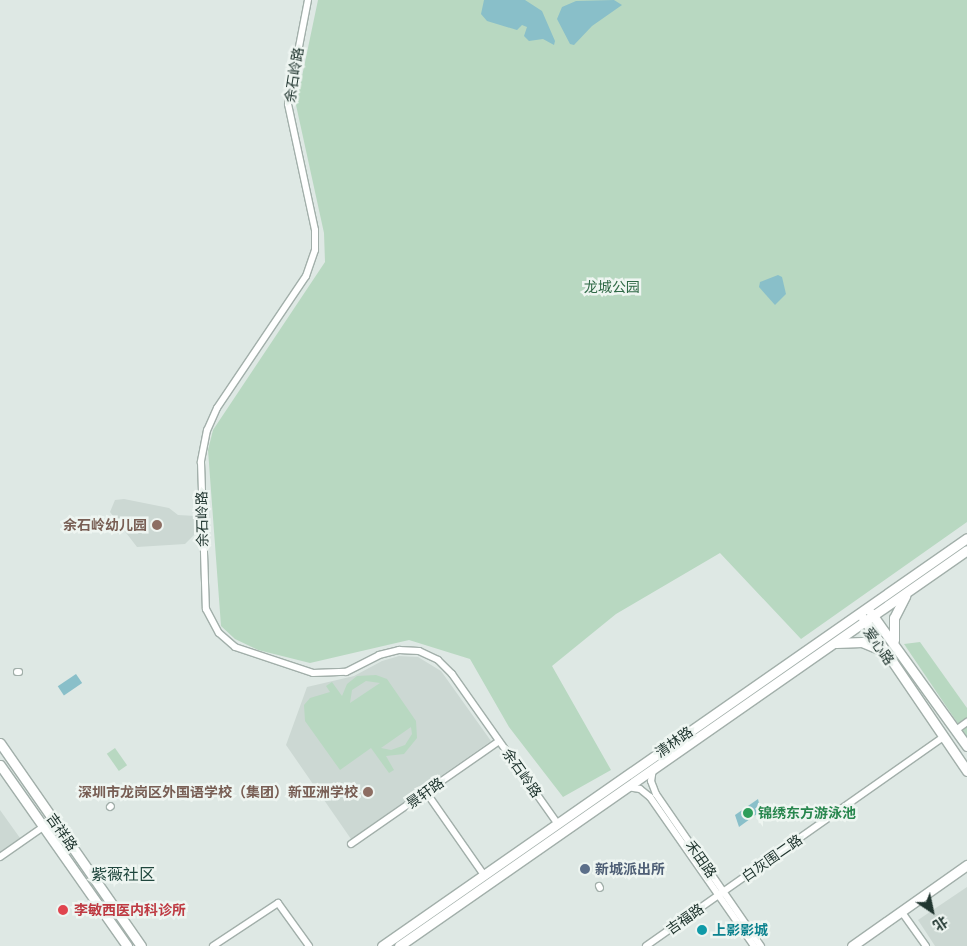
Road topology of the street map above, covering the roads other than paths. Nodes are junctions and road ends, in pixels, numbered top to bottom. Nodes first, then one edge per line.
1 (308, 0) edge
2 (967, 538) edge
3 (967, 550) edge
4 (911, 589) junction
5 (863, 610) junction
6 (875, 614) junction
7 (863, 622) junction
8 (895, 643) junction
9 (829, 646) junction
10 (884, 653) junction
11 (967, 722) edge
12 (956, 730) junction
13 (943, 737) junction
14 (499, 741) junction
15 (0, 743) edge
16 (967, 746) edge
17 (0, 765) edge
18 (654, 768) junction
19 (967, 771) edge
20 (626, 788) junction
21 (426, 792) junction
22 (558, 824) junction
23 (43, 827) junction
24 (351, 844) dead end
25 (0, 856) edge
26 (967, 866) edge
27 (967, 872) edge
28 (484, 875) junction
29 (721, 894) junction
30 (903, 913) junction
31 (127, 946) edge
32 (141, 946) edge
33 (213, 946) edge
34 (309, 946) edge
35 (382, 946) edge
36 (399, 946) edge
37 (646, 946) edge
38 (754, 946) edge
39 (761, 946) edge
40 (852, 946) edge
41 (862, 946) edge
42 (926, 946) edge

1 - 14 street, 余石岭路
2 - 5 main road, 清林路
3 - 4 main road, 清林路
4 - 6 main road, 清林路
4 - 8 main road
5 - 6 main road, 爱心路
5 - 7 main road, 爱心路
5 - 22 main road, 清林路
6 - 7 main road, 清林路
6 - 8 main road, 爱心路
7 - 9 main road, 清林路
7 - 10 main road, 爱心路
8 - 12 main road, 爱心路
9 - 10 main road
9 - 18 main road, 清林路
10 - 13 main road, 爱心路
11 - 12 street
12 - 16 main road, 爱心路
13 - 19 main road, 爱心路
13 - 29 street, 白灰围二路
14 - 21 street, 景轩路
14 - 22 street, 余石岭路
15 - 32 main road, 吉祥路
17 - 23 main road, 吉祥路
18 - 20 main road, 清林路
18 - 29 street, 禾田路
20 - 29 street, 禾田路
20 - 36 main road, 清林路
21 - 24 street, 景轩路
21 - 28 street
22 - 28 main road, 清林路
23 - 25 street
23 - 31 main road, 吉祥路
26 - 30 main road
27 - 30 main road
28 - 35 main road, 清林路
29 - 37 street, 吉福路
29 - 38 street, 禾田路
29 - 39 street, 禾田路
30 - 40 main road
30 - 41 main road
30 - 42 street
33 - 34 street

